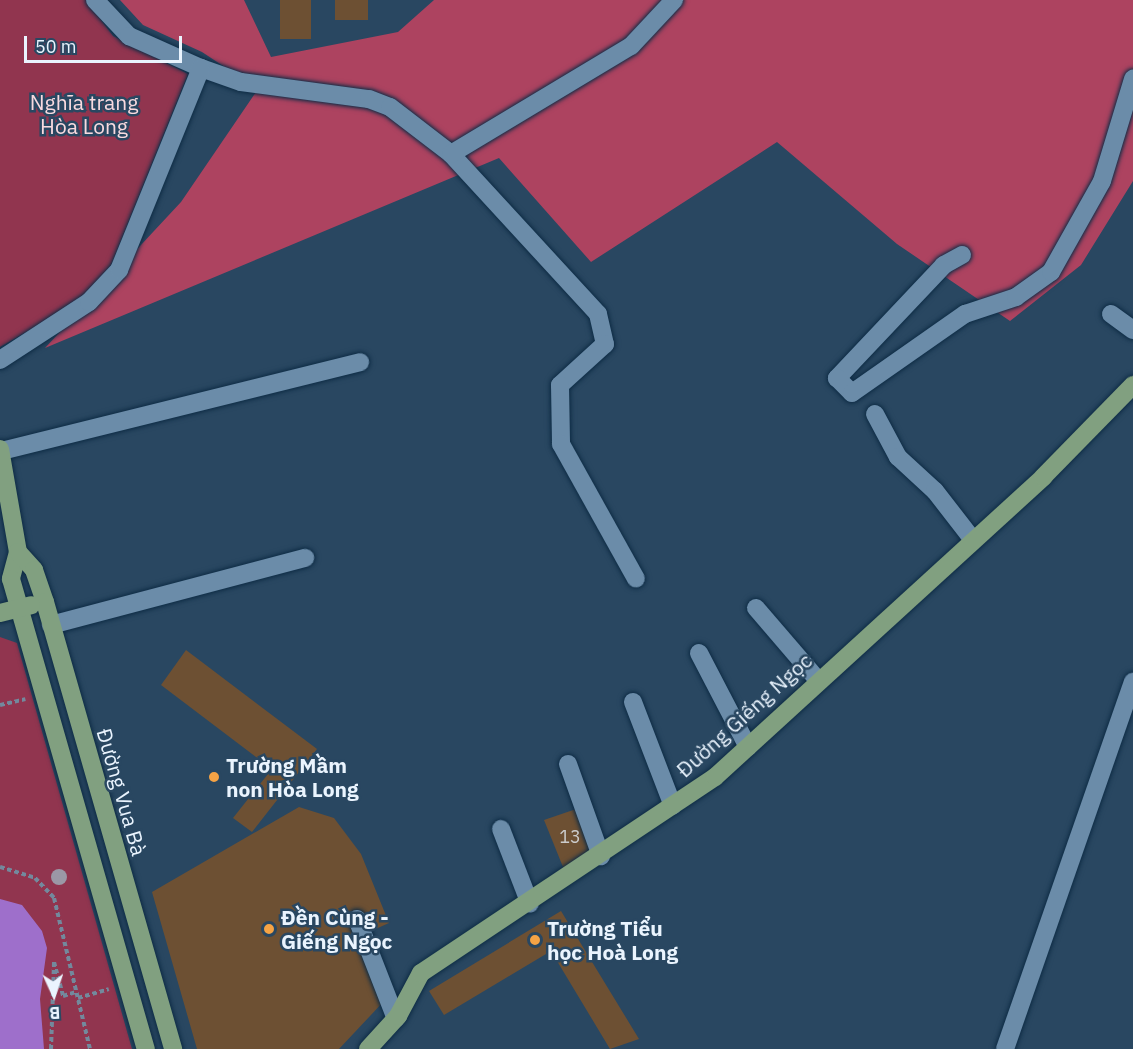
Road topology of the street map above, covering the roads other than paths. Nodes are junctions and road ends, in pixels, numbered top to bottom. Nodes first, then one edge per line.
1 (95, 0) edge
2 (674, 0) edge
3 (201, 68) junction
4 (1133, 79) edge
5 (451, 154) junction
6 (962, 255) dead end
7 (1111, 314) dead end
8 (1133, 330) edge
9 (0, 360) edge
10 (360, 362) dead end
11 (1133, 385) edge
12 (875, 414) dead end
13 (0, 450) edge
14 (973, 540) junction
15 (18, 552) junction
16 (305, 558) dead end
17 (636, 579) dead end
18 (45, 602) junction
19 (756, 608) dead end
20 (20, 609) junction
21 (0, 613) edge
22 (51, 625) junction
23 (699, 653) dead end
24 (818, 680) junction
25 (1133, 682) edge
26 (633, 702) dead end
27 (748, 747) junction
28 (568, 764) dead end
29 (673, 806) junction
30 (501, 829) dead end
31 (601, 856) junction
32 (530, 903) junction
33 (357, 919) dead end
34 (396, 1019) junction
35 (146, 1049) edge
36 (173, 1049) edge
37 (368, 1049) edge
38 (1005, 1049) edge

1 - 3 street
2 - 5 street
3 - 5 street
3 - 9 street
4 - 6 street
5 - 17 street
7 - 8 street
10 - 13 street
11 - 14 main road, Đường Giếng Ngọc
12 - 14 street
13 - 15 main road, Đường Vua Bà
14 - 24 main road, Đường Giếng Ngọc
15 - 18 main road, Đường Vua Bà
15 - 20 main road, Đường Vua Bà
16 - 22 street
18 - 20 main road
18 - 22 main road, Đường Vua Bà
19 - 24 street
20 - 21 main road
20 - 35 main road, Đường Vua Bà
22 - 36 main road, Đường Vua Bà
23 - 27 street
24 - 27 main road, Đường Giếng Ngọc
25 - 38 street
26 - 29 street
27 - 29 main road, Đường Giếng Ngọc
28 - 31 street
29 - 31 main road, Đường Giếng Ngọc
30 - 32 street
31 - 32 main road, Đường Giếng Ngọc
32 - 34 main road, Đường Giếng Ngọc
33 - 34 street
34 - 37 main road, Đường Giếng Ngọc

